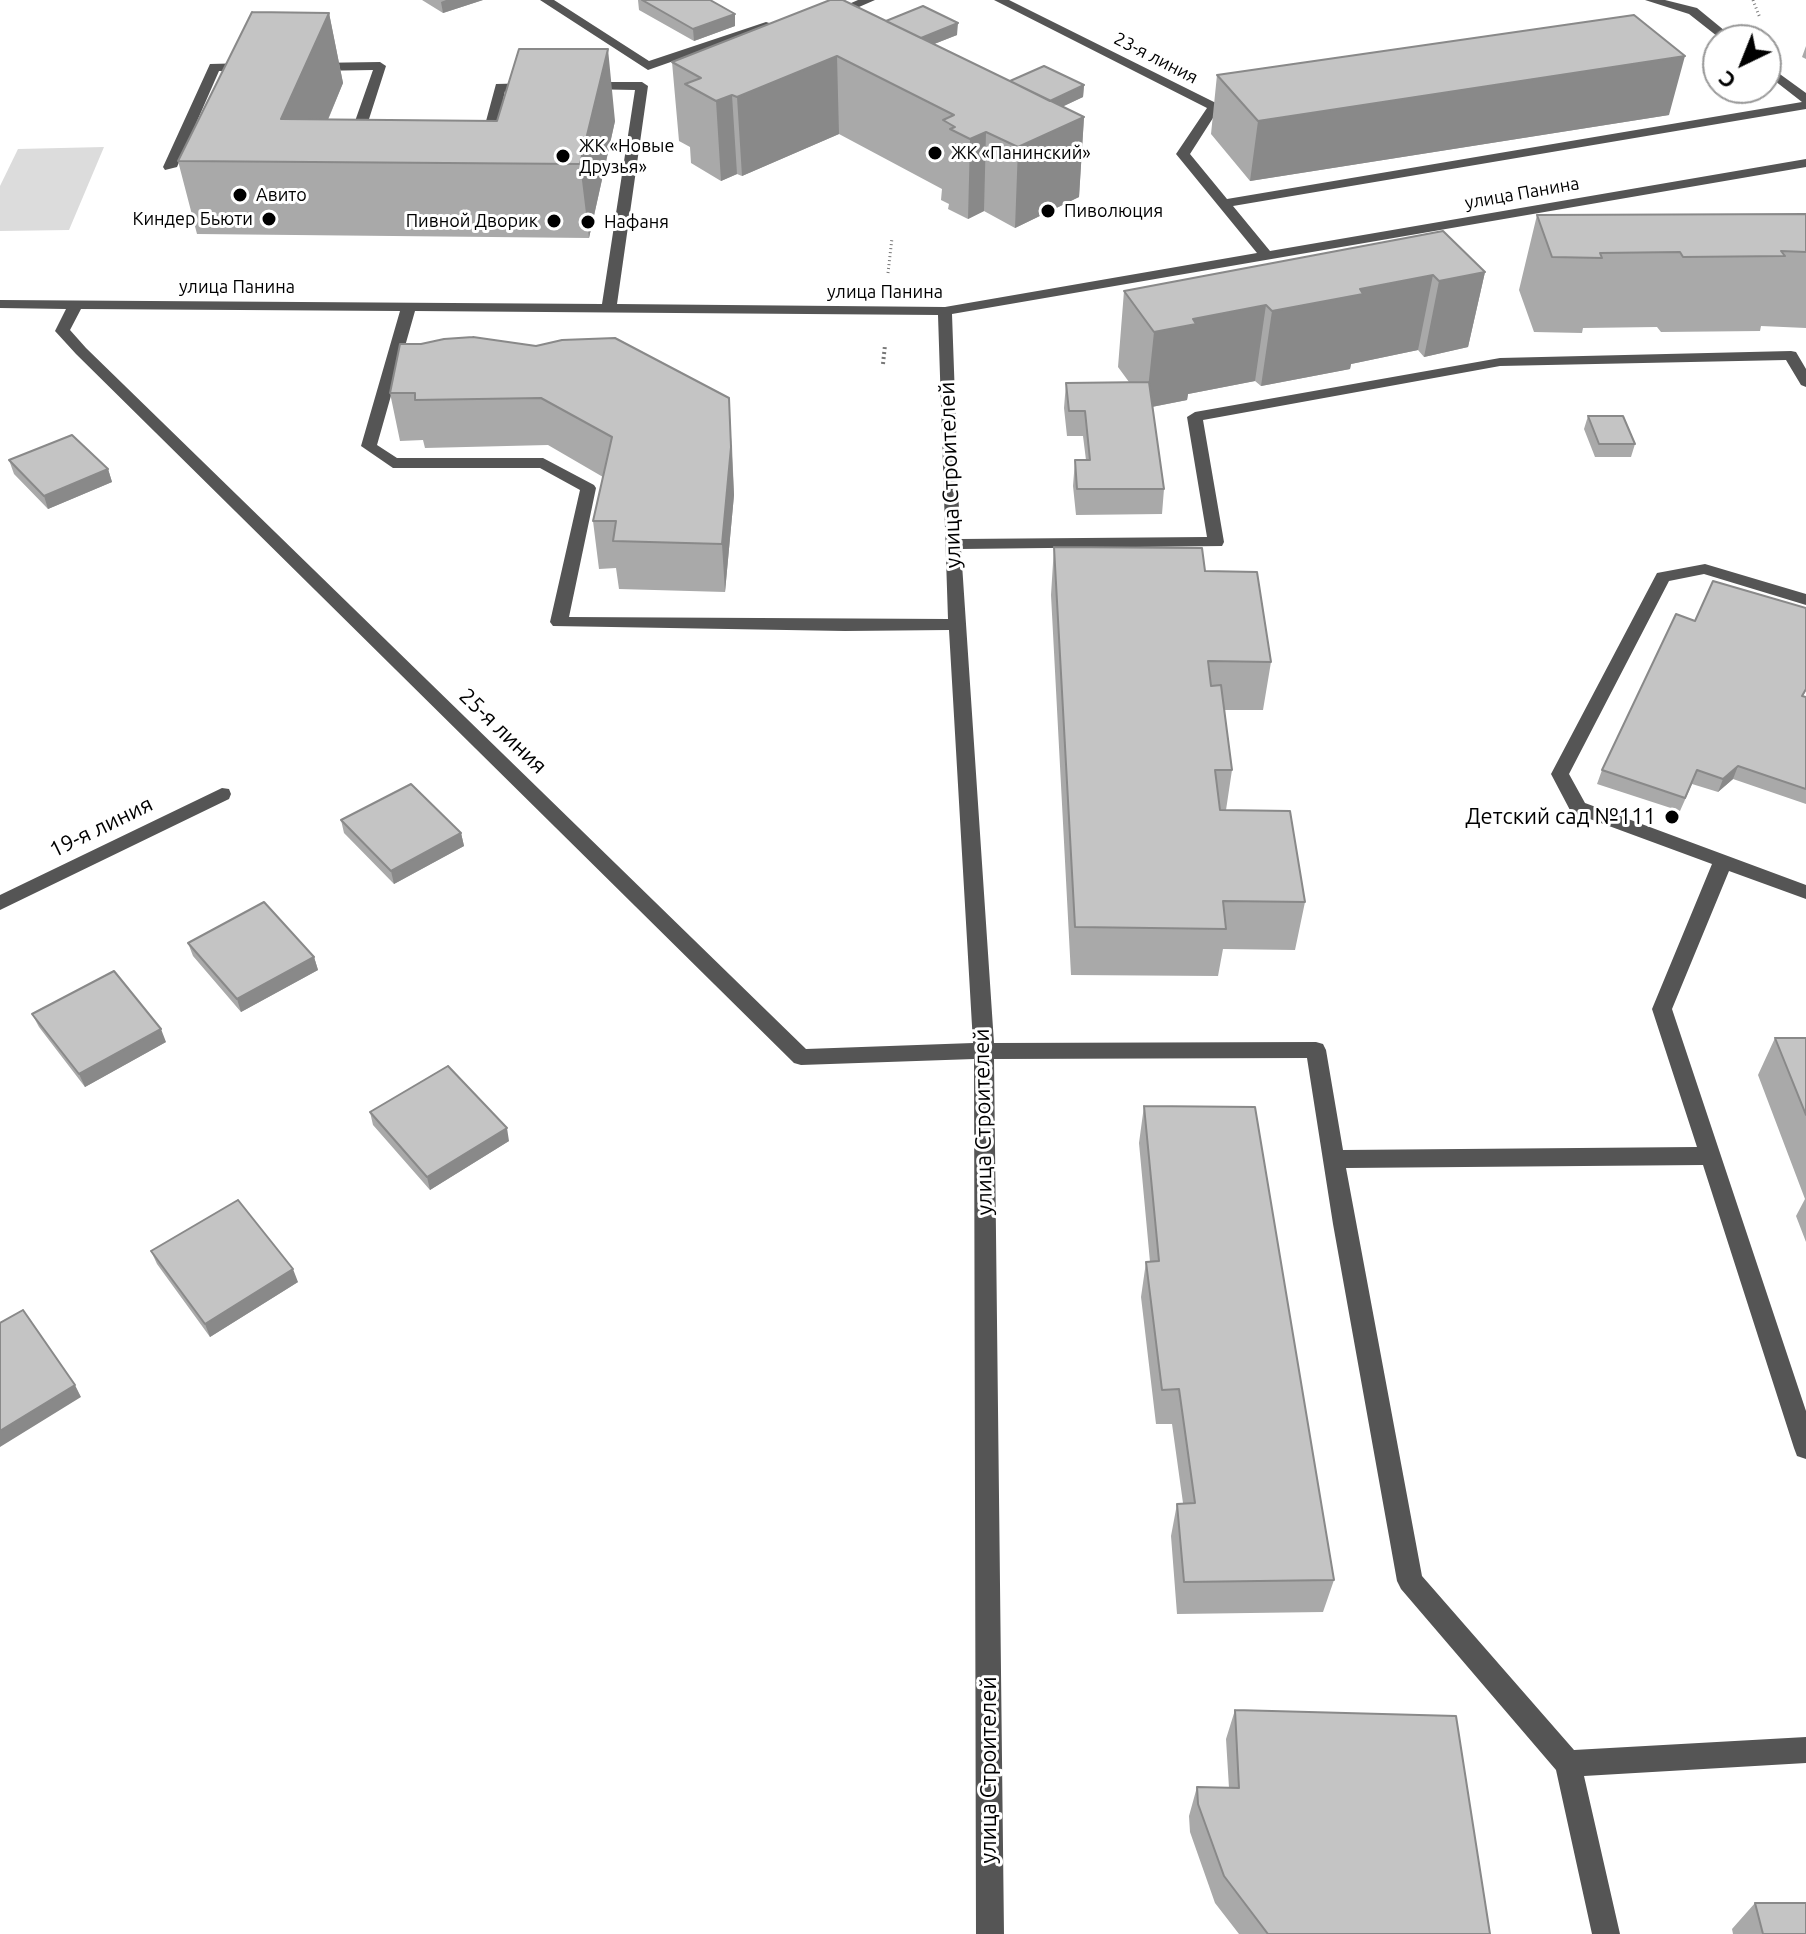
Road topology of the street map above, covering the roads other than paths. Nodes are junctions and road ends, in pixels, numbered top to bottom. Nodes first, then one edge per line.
1 (546, 0) edge
2 (869, 0) edge
3 (1000, 0) edge
4 (1651, 0) edge
5 (819, 19) edge
6 (779, 22) edge
7 (1710, 24) edge
8 (267, 67) edge
9 (295, 67) edge
10 (1782, 80) edge
11 (579, 86) edge
12 (548, 87) edge
13 (1806, 99) edge
14 (1806, 105) edge
15 (365, 156) edge
16 (469, 156) edge
17 (1806, 163) edge
18 (170, 167) dead end
19 (1226, 203) junction
20 (1267, 256) junction
21 (0, 304) edge
22 (76, 304) junction
23 (409, 306) junction
24 (609, 308) junction
25 (945, 311) junction
26 (1806, 382) edge
27 (952, 544) junction
28 (1806, 600) edge
29 (956, 624) junction
30 (222, 794) dead end
31 (1723, 861) junction
32 (1806, 892) edge
33 (0, 903) edge
34 (984, 1051) junction
35 (1711, 1156) junction
36 (1333, 1159) junction
37 (1806, 1448) edge
38 (1806, 1750) edge
39 (1568, 1764) junction
40 (990, 1934) edge
41 (1606, 1934) edge

1 - 6 street
2 - 5 street
3 - 19 street, 23-я линия
4 - 7 street
8 - 18 street
9 - 15 street
10 - 13 street
11 - 24 street
12 - 16 street
14 - 19 street
17 - 20 street, улица Панина
19 - 20 street, 23-я линия
20 - 25 street, улица Панина
21 - 22 street, улица Панина
22 - 23 street, улица Панина
22 - 34 street, 25-я линия
23 - 24 street, улица Панина
23 - 29 street
24 - 25 street, улица Панина
25 - 27 street, улица Строителей
26 - 27 street
27 - 29 street, улица Строителей
28 - 31 street
29 - 34 street, улица Строителей
30 - 33 street, 19-я линия
31 - 32 street
31 - 35 street
34 - 36 street
34 - 40 street, улица Строителей
35 - 36 street
35 - 37 street
36 - 39 street
38 - 39 street
39 - 41 street

